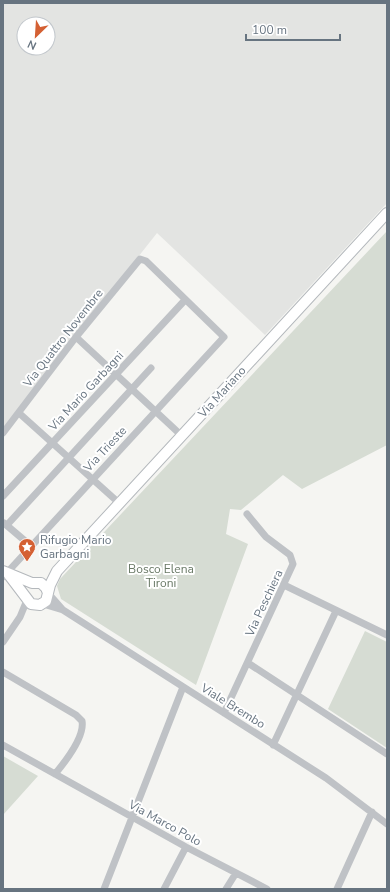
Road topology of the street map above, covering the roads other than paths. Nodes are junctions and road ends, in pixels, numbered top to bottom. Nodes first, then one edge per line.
1 (387, 213) edge
2 (185, 300) junction
3 (76, 338) junction
4 (151, 368) dead end
5 (117, 374) junction
6 (133, 389) junction
7 (156, 411) junction
8 (19, 413) junction
9 (3, 433) edge
10 (182, 436) junction
11 (53, 443) junction
12 (69, 457) junction
13 (92, 479) junction
14 (3, 496) edge
15 (119, 503) junction
16 (247, 514) dead end
17 (5, 523) edge
18 (31, 546) junction
19 (57, 571) junction
20 (5, 574) edge
21 (35, 583) junction
22 (284, 585) junction
23 (48, 592) junction
24 (26, 598) junction
25 (40, 605) junction
26 (63, 610) junction
27 (336, 611) junction
28 (20, 617) junction
29 (387, 636) edge
30 (3, 642) edge
31 (248, 663) junction
32 (3, 672) edge
33 (183, 687) junction
34 (297, 694) junction
35 (224, 713) junction
36 (3, 745) edge
37 (273, 745) junction
38 (387, 754) edge
39 (55, 774) junction
40 (372, 812) junction
41 (131, 817) junction
42 (387, 824) edge
43 (186, 847) junction
44 (236, 873) junction
45 (104, 889) edge
46 (164, 889) edge
47 (226, 889) edge
48 (267, 889) edge
49 (337, 889) edge

1 - 10 street, Via Mariano
2 - 3 street, Via Quattro Novembre
2 - 5 street, Via Mario Garbagni
2 - 7 street, Via Trieste
3 - 5 street
3 - 8 street, Via Quattro Novembre
4 - 6 street, Via Trieste
5 - 6 street
5 - 11 street, Via Mario Garbagni
6 - 7 street
6 - 12 street, Via Trieste
7 - 10 street
7 - 13 street, Via Trieste
8 - 9 street, Via Quattro Novembre
8 - 11 street
10 - 15 street, Via Mariano
11 - 12 street
11 - 14 street, Via Mario Garbagni
12 - 13 street
12 - 17 street, Via Trieste
13 - 15 street
13 - 18 street, Via Trieste
15 - 19 street, Via Mariano
16 - 22 street, Via Peschiera
17 - 18 street
18 - 20 street, Via Trieste
19 - 21 street, Via Mariano
19 - 23 street, Via Mariano
20 - 21 street
20 - 24 street
21 - 23 street
21 - 24 street
22 - 27 street
22 - 31 street, Via Peschiera
23 - 25 street
23 - 26 street, Viale Brembo
24 - 25 street
24 - 28 street
25 - 26 street, Viale Brembo
25 - 28 street
26 - 33 street, Viale Brembo
27 - 29 street
27 - 34 street
28 - 30 street
31 - 34 street
31 - 35 street, Via Peschiera
32 - 39 street
33 - 35 street, Viale Brembo
33 - 41 street
34 - 37 street
34 - 38 street
35 - 37 street, Viale Brembo
36 - 39 street, Via Marco Polo
37 - 40 street, Viale Brembo
39 - 41 street, Via Marco Polo
40 - 42 street, Viale Brembo
40 - 49 street
41 - 43 street, Via Marco Polo
41 - 45 street
43 - 44 street, Via Marco Polo
43 - 46 street
44 - 47 street
44 - 48 street, Via Marco Polo

